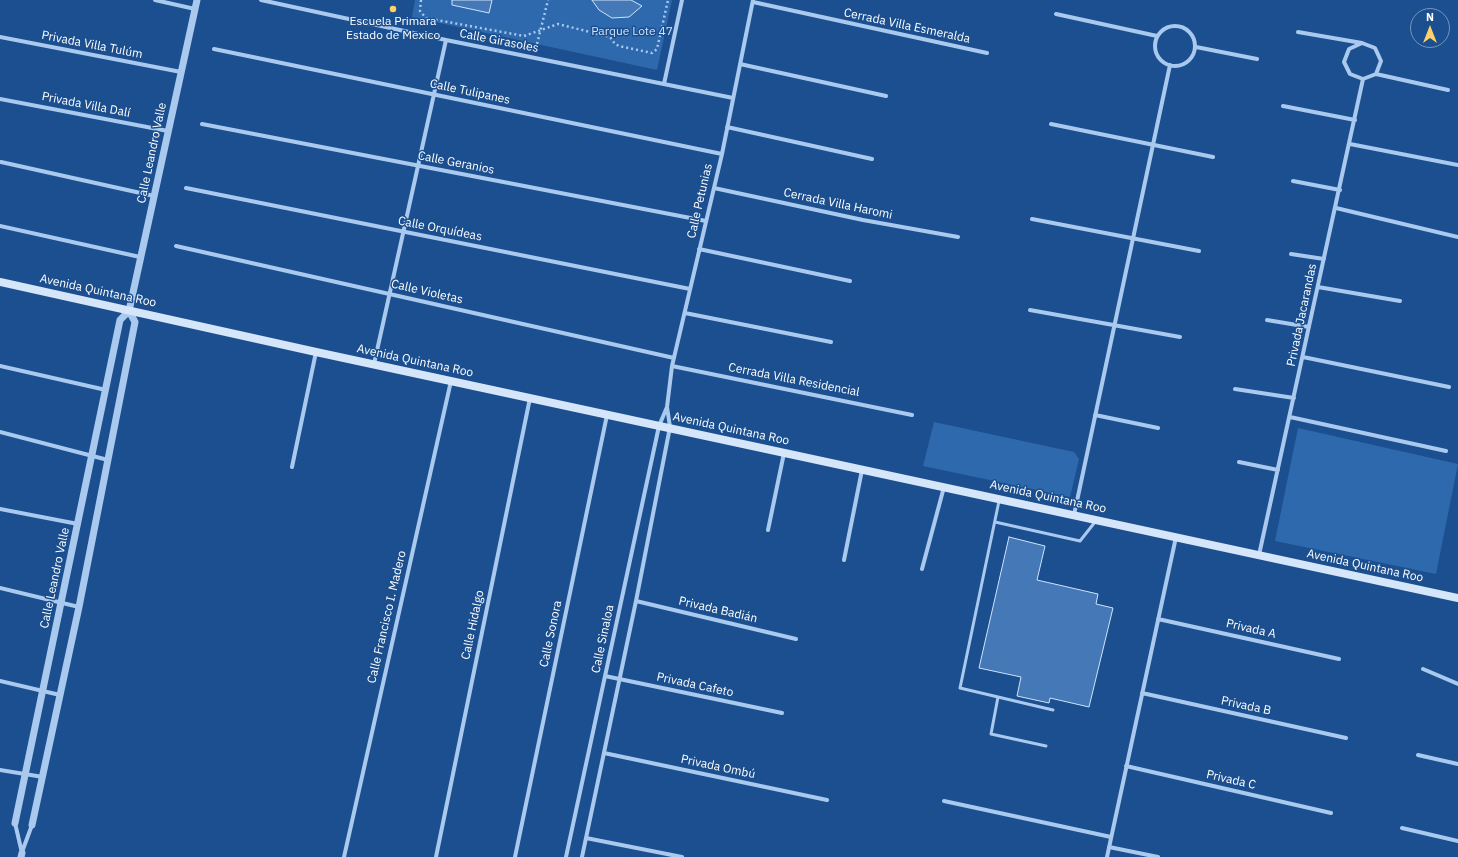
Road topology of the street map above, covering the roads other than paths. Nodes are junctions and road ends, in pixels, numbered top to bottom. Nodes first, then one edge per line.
1 (155, 0) edge
2 (197, 0) edge
3 (261, 0) edge
4 (682, 0) edge
5 (753, 1) edge
6 (195, 9) junction
7 (1056, 14) dead end
8 (1298, 32) dead end
9 (1157, 36) junction
10 (0, 37) edge
11 (446, 40) junction
12 (1362, 43) junction
13 (1196, 47) junction
14 (214, 49) dead end
15 (987, 54) dead end
16 (1257, 59) dead end
17 (740, 64) junction
18 (1170, 65) junction
19 (181, 72) junction
20 (1376, 74) junction
21 (1363, 80) junction
22 (664, 84) junction
23 (1448, 90) dead end
24 (434, 94) junction
25 (886, 96) dead end
26 (733, 98) junction
27 (0, 99) edge
28 (1283, 106) dead end
29 (1355, 120) junction
30 (202, 124) dead end
31 (1051, 124) dead end
32 (727, 127) junction
33 (168, 131) junction
34 (1350, 144) junction
35 (1152, 145) junction
36 (722, 154) junction
37 (1213, 157) dead end
38 (872, 159) dead end
39 (1, 162) dead end
40 (1458, 165) edge
41 (418, 166) junction
42 (1293, 181) dead end
43 (186, 188) dead end
44 (714, 188) junction
45 (1340, 190) junction
46 (154, 196) junction
47 (1336, 208) junction
48 (1032, 219) dead end
49 (706, 221) junction
50 (0, 226) edge
51 (403, 232) junction
52 (958, 237) dead end
53 (1458, 237) edge
54 (1132, 238) junction
55 (176, 246) dead end
56 (700, 249) junction
57 (1199, 251) dead end
58 (1291, 254) dead end
59 (140, 257) junction
60 (1324, 260) junction
61 (850, 281) dead end
62 (0, 282) edge
63 (1318, 287) junction
64 (690, 289) junction
65 (389, 294) junction
66 (1400, 301) dead end
67 (1030, 310) dead end
68 (129, 311) junction
69 (685, 313) junction
70 (1267, 320) dead end
71 (1114, 325) junction
72 (1310, 327) junction
73 (1180, 337) dead end
74 (831, 342) dead end
75 (316, 352) junction
76 (1303, 357) junction
77 (674, 358) junction
78 (374, 364) junction
79 (0, 366) edge
80 (672, 366) junction
81 (451, 381) junction
82 (1449, 387) dead end
83 (1235, 389) dead end
84 (106, 390) junction
85 (530, 398) junction
86 (1294, 398) junction
87 (667, 407) junction
88 (607, 415) junction
89 (912, 415) dead end
90 (1095, 415) junction
91 (1290, 417) junction
92 (658, 426) junction
93 (670, 427) junction
94 (1158, 428) dead end
95 (0, 432) edge
96 (1446, 451) dead end
97 (784, 453) junction
98 (92, 456) junction
99 (108, 460) junction
100 (1239, 462) dead end
101 (292, 467) dead end
102 (862, 470) junction
103 (1278, 470) junction
104 (944, 487) junction
105 (1000, 499) junction
106 (0, 509) edge
107 (1074, 515) junction
108 (1096, 520) junction
109 (995, 522) junction
110 (78, 524) junction
111 (768, 530) dead end
112 (1176, 537) junction
113 (1259, 555) junction
114 (844, 560) dead end
115 (922, 569) dead end
116 (0, 588) edge
117 (1458, 598) edge
118 (636, 601) junction
119 (61, 602) junction
120 (79, 607) junction
121 (1158, 619) junction
122 (796, 639) dead end
123 (1339, 659) dead end
124 (1423, 669) dead end
125 (605, 676) junction
126 (620, 680) junction
127 (0, 681) edge
128 (1458, 684) edge
129 (43, 690) junction
130 (1142, 693) junction
131 (60, 695) junction
132 (998, 697) junction
133 (1053, 710) dead end
134 (782, 713) dead end
135 (1346, 738) dead end
136 (1046, 746) dead end
137 (604, 754) junction
138 (1418, 755) dead end
139 (1458, 764) edge
140 (1126, 766) junction
141 (0, 770) edge
142 (25, 773) junction
143 (43, 777) junction
144 (827, 800) dead end
145 (944, 801) dead end
146 (1330, 813) dead end
147 (15, 823) joint
148 (32, 825) joint
149 (1402, 828) dead end
150 (1111, 837) junction
151 (586, 838) junction
152 (1458, 841) edge
153 (1109, 847) junction
154 (21, 855) edge
155 (344, 857) edge
156 (436, 857) edge
157 (515, 857) edge
158 (566, 857) edge
159 (582, 857) edge
160 (682, 857) edge
161 (1107, 857) edge
162 (1158, 857) edge

1 - 6 street
2 - 6 street, Calle Leandro Valle
3 - 11 street, Calle Girasoles
4 - 22 street
5 - 15 street, Cerrada Villa Esmeralda
5 - 17 street, Calle Petunias
6 - 19 street, Calle Leandro Valle
7 - 9 street
8 - 12 street
9 - 13 street
9 - 18 street
10 - 19 street, Privada Villa Tulúm
11 - 22 street, Calle Girasoles
11 - 24 street
12 - 20 street
12 - 21 street
13 - 16 street
13 - 18 street
14 - 24 street, Calle Tulipanes
17 - 25 street
17 - 26 street, Calle Petunias
18 - 35 street
19 - 33 street, Calle Leandro Valle
20 - 21 street
20 - 23 street
21 - 29 street, Privada Jacarandas
22 - 26 street, Calle Girasoles
24 - 36 street, Calle Tulipanes
24 - 41 street
26 - 32 street, Calle Petunias
27 - 33 street, Privada Villa Dalí
28 - 29 street
29 - 34 street, Privada Jacarandas
30 - 41 street, Calle Geranios
31 - 35 street
32 - 36 street, Calle Petunias
32 - 38 street
33 - 46 street, Calle Leandro Valle
34 - 40 street
34 - 45 street, Privada Jacarandas
35 - 37 street
35 - 54 street
36 - 44 street, Calle Petunias
39 - 46 street
41 - 49 street, Calle Geranios
41 - 51 street
42 - 45 street
43 - 51 street, Calle Orquídeas
44 - 49 street, Calle Petunias
44 - 52 street, Cerrada Villa Haromi
45 - 47 street, Privada Jacarandas
46 - 59 street, Calle Leandro Valle
47 - 53 street
47 - 60 street, Privada Jacarandas
48 - 54 street
49 - 56 street, Calle Petunias
50 - 59 street
51 - 64 street, Calle Orquídeas
51 - 65 street
54 - 57 street
54 - 71 street
55 - 65 street, Calle Violetas
56 - 61 street
56 - 64 street, Calle Petunias
58 - 60 street
59 - 68 street, Calle Leandro Valle
60 - 63 street, Privada Jacarandas
62 - 68 main road, Avenida Quintana Roo
63 - 66 street
63 - 72 street, Privada Jacarandas
64 - 69 street, Calle Petunias
65 - 77 street, Calle Violetas
65 - 78 street
67 - 71 street
68 - 75 main road, Avenida Quintana Roo
68 - 84 street, Calle Leandro Valle
68 - 99 street, Calle Leandro Valle
69 - 74 street
69 - 77 street, Calle Petunias
70 - 72 street
71 - 73 street
71 - 90 street
72 - 76 street, Privada Jacarandas
75 - 78 main road, Avenida Quintana Roo
75 - 101 street
76 - 82 street
76 - 86 street, Privada Jacarandas
77 - 80 street, Calle Petunias
78 - 81 main road, Avenida Quintana Roo
79 - 84 street
80 - 87 street, Calle Petunias
80 - 89 street, Cerrada Villa Residencial
81 - 85 main road, Avenida Quintana Roo
81 - 155 street, Calle Francisco I. Madero
83 - 86 street
84 - 98 street, Calle Leandro Valle
85 - 88 main road, Avenida Quintana Roo
85 - 156 street, Calle Hidalgo
86 - 91 street, Privada Jacarandas
87 - 92 street, Calle Petunias
87 - 93 street, Calle Petunias
88 - 92 main road, Avenida Quintana Roo
88 - 157 street, Calle Sonora
90 - 94 street
90 - 107 street
91 - 96 street
91 - 103 street, Privada Jacarandas
92 - 93 main road, Avenida Quintana Roo
92 - 125 street, Calle Sinaloa
93 - 97 main road, Avenida Quintana Roo
93 - 118 street, Calle Sinaloa
95 - 98 street
97 - 102 main road, Avenida Quintana Roo
97 - 111 street
98 - 99 street
98 - 110 street, Calle Leandro Valle
99 - 120 street, Calle Leandro Valle
100 - 103 street
102 - 104 main road, Avenida Quintana Roo
102 - 114 street
103 - 113 street, Privada Jacarandas
104 - 105 main road, Avenida Quintana Roo
104 - 115 street
105 - 107 main road, Avenida Quintana Roo
105 - 109 lane
106 - 110 street
107 - 108 main road, Avenida Quintana Roo
108 - 109 lane
108 - 112 main road, Avenida Quintana Roo
109 - 132 lane
110 - 119 street, Calle Leandro Valle
112 - 113 main road, Avenida Quintana Roo
112 - 121 street
113 - 117 main road, Avenida Quintana Roo
116 - 119 street
118 - 122 street, Privada Badián
118 - 126 street, Calle Sinaloa
119 - 120 street
119 - 129 street, Calle Leandro Valle
120 - 131 street, Calle Leandro Valle
121 - 123 street, Privada A
121 - 130 street
124 - 128 street
125 - 126 street, Privada Cafeto
125 - 158 street, Calle Sinaloa
126 - 134 street, Privada Cafeto
126 - 137 street, Calle Sinaloa
127 - 129 street
129 - 131 street
129 - 142 street, Calle Leandro Valle
130 - 135 street, Privada B
130 - 140 street
131 - 143 street, Calle Leandro Valle
132 - 133 lane
132 - 136 lane
137 - 144 street, Privada Ombú
137 - 151 street, Calle Sinaloa
138 - 139 street
140 - 146 street, Privada C
140 - 150 street
141 - 142 street
142 - 143 street
142 - 147 street, Calle Leandro Valle
143 - 148 street, Calle Leandro Valle
145 - 150 street
147 - 154 street, Calle Leandro Valle
148 - 154 street, Calle Leandro Valle
149 - 152 street
150 - 153 street
151 - 159 street, Calle Sinaloa
151 - 160 street
153 - 161 street
153 - 162 street

